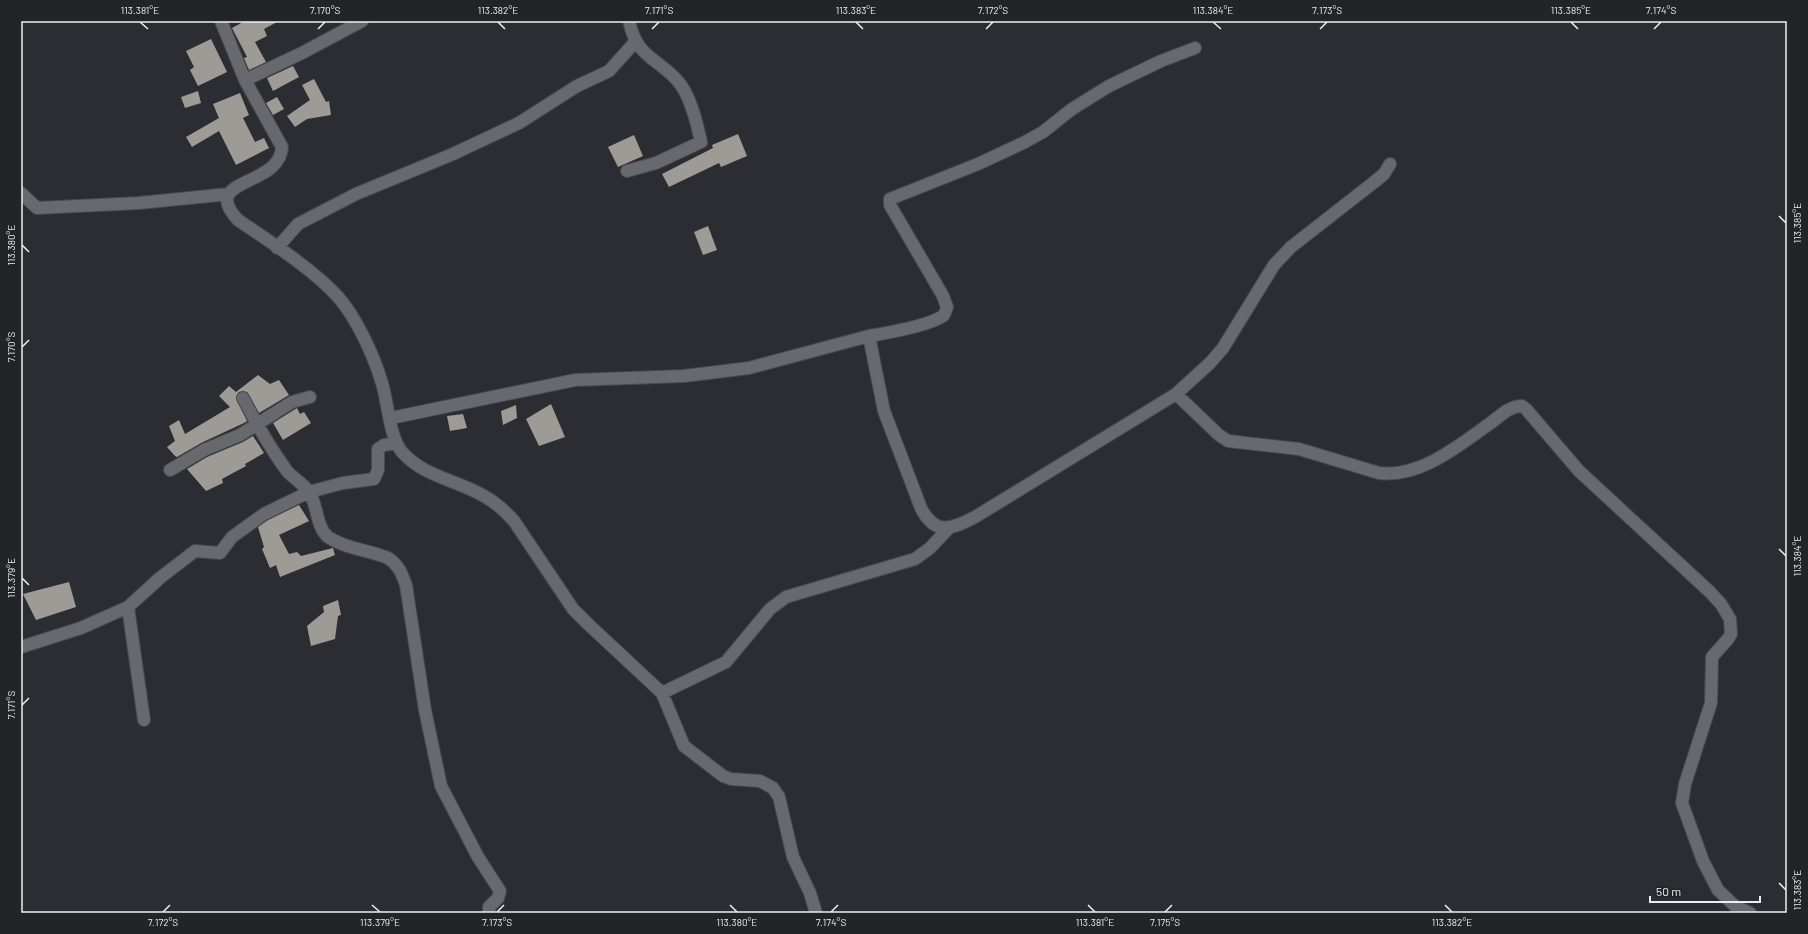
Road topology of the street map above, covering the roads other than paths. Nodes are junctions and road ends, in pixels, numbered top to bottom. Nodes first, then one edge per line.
1 (221, 21) edge
2 (362, 21) edge
3 (629, 21) edge
4 (636, 41) junction
5 (1195, 48) dead end
6 (245, 80) junction
7 (1390, 164) dead end
8 (627, 171) dead end
9 (21, 193) edge
10 (229, 194) junction
11 (277, 248) junction
12 (869, 336) junction
13 (1176, 394) junction
14 (310, 397) dead end
15 (243, 398) dead end
16 (391, 418) junction
17 (256, 424) junction
18 (396, 443) junction
19 (170, 470) dead end
20 (309, 492) junction
21 (950, 528) junction
22 (128, 607) junction
23 (21, 647) edge
24 (662, 693) junction
25 (144, 720) dead end
26 (489, 913) edge
27 (816, 913) edge
28 (1750, 913) edge

1 - 6 street
2 - 6 street
3 - 4 street
4 - 8 street
4 - 11 street
5 - 12 street
6 - 10 street
7 - 13 street
9 - 10 street
10 - 11 street
11 - 16 street
12 - 16 street
12 - 21 street
13 - 21 street
13 - 28 street
14 - 17 street
15 - 17 street
16 - 18 street
17 - 19 street
17 - 20 street
18 - 20 street
18 - 24 street
20 - 22 street
20 - 26 street
21 - 24 street
22 - 23 street
22 - 25 street
24 - 27 street

